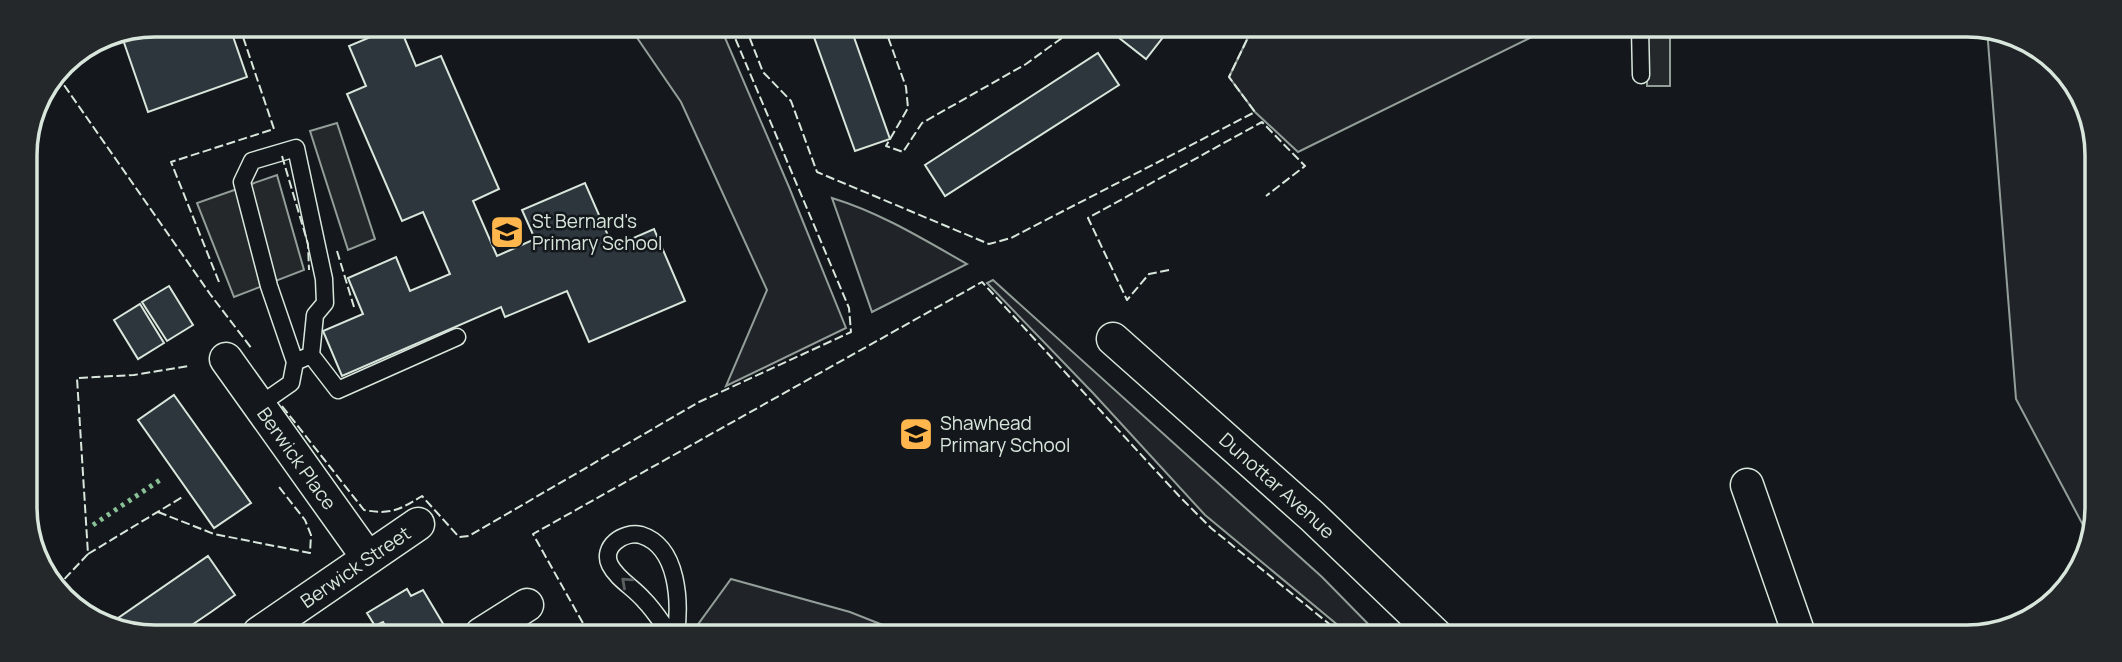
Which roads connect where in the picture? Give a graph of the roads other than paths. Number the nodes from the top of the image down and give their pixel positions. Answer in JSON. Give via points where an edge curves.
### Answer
{"nodes":[{"id":1,"x":1640,"y":37,"type":"edge"},
{"id":2,"x":1641,"y":75,"type":"dead end"},
{"id":3,"x":457,"y":337,"type":"dead end"},
{"id":4,"x":1113,"y":339,"type":"dead end"},
{"id":5,"x":311,"y":355,"type":"junction"},
{"id":6,"x":226,"y":359,"type":"dead end"},
{"id":7,"x":295,"y":362,"type":"junction"},
{"id":8,"x":258,"y":406,"type":"junction"},
{"id":9,"x":1747,"y":485,"type":"dead end"},
{"id":10,"x":418,"y":524,"type":"dead end"},
{"id":11,"x":368,"y":558,"type":"junction"},
{"id":12,"x":527,"y":605,"type":"dead end"},
{"id":13,"x":272,"y":625,"type":"edge"},
{"id":14,"x":495,"y":625,"type":"edge"},
{"id":15,"x":663,"y":625,"type":"edge"},
{"id":16,"x":677,"y":625,"type":"edge"},
{"id":17,"x":1426,"y":625,"type":"edge"},
{"id":18,"x":1796,"y":625,"type":"edge"}],
"edges":[{"from":1,"to":2,"type":"lane"},
{"from":3,"to":5,"type":"lane","via":[[338,390]]},
{"from":4,"to":17,"type":"street","name":"Dunottar Avenue","via":[[1312,516]]},
{"from":5,"to":7,"type":"lane"},
{"from":5,"to":7,"type":"lane","via":[[315,315],[325,303],[324,279],[296,148],[252,161],[242,182]]},
{"from":6,"to":8,"type":"street","name":"Berwick Place"},
{"from":7,"to":8,"type":"lane","via":[[291,383]]},
{"from":8,"to":11,"type":"street","name":"Berwick Place"},
{"from":9,"to":18,"type":"street"},
{"from":10,"to":11,"type":"street","name":"Berwick Street"},
{"from":11,"to":13,"type":"street","name":"Berwick Street"},
{"from":12,"to":14,"type":"street"},
{"from":15,"to":16,"type":"lane","one_way":true,"via":[[608,562],[611,545],[618,540],[637,534],[663,553],[674,577]]}]}
